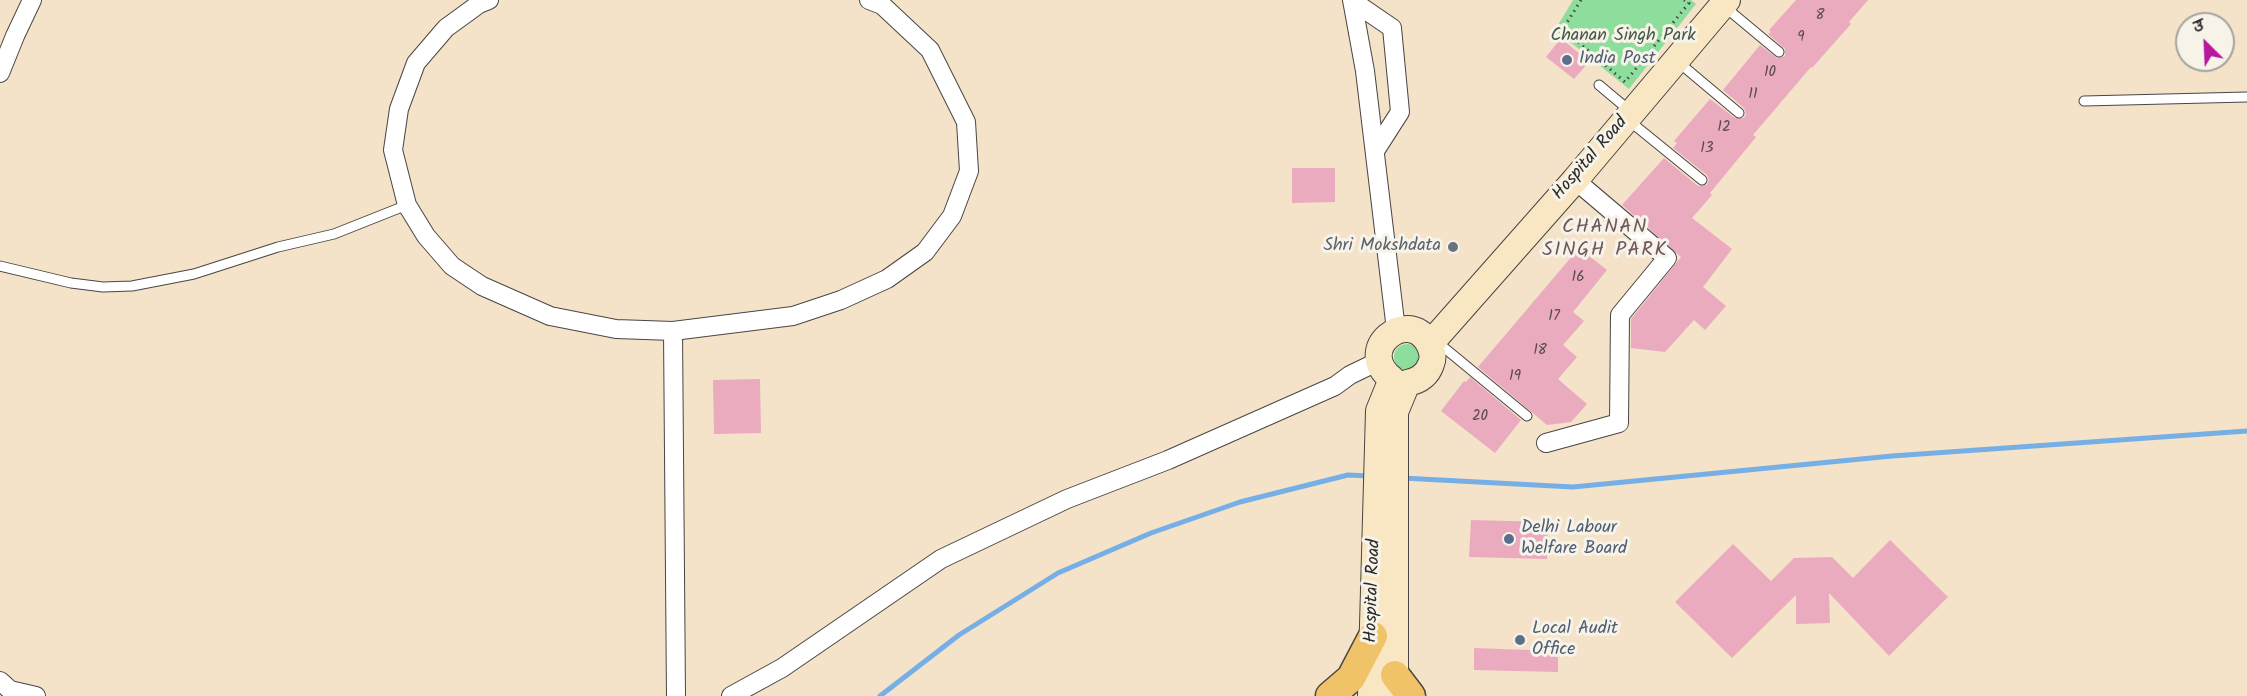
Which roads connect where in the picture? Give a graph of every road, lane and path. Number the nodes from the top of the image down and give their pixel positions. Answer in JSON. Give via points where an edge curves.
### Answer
{"nodes":[{"id":1,"x":32,"y":0,"type":"edge"},
{"id":2,"x":489,"y":0,"type":"edge"},
{"id":3,"x":869,"y":0,"type":"edge"},
{"id":4,"x":1581,"y":0,"type":"edge"},
{"id":5,"x":1684,"y":0,"type":"edge"},
{"id":6,"x":1353,"y":1,"type":"edge"},
{"id":7,"x":1725,"y":2,"type":"edge"},
{"id":8,"x":1779,"y":52,"type":"dead end"},
{"id":9,"x":1676,"y":60,"type":"junction"},
{"id":10,"x":0,"y":73,"type":"edge"},
{"id":11,"x":1599,"y":85,"type":"dead end"},
{"id":12,"x":2247,"y":97,"type":"edge"},
{"id":13,"x":2084,"y":101,"type":"dead end"},
{"id":14,"x":1739,"y":113,"type":"dead end"},
{"id":15,"x":1629,"y":115,"type":"junction"},
{"id":16,"x":1375,"y":151,"type":"junction"},
{"id":17,"x":1575,"y":180,"type":"junction"},
{"id":18,"x":1702,"y":180,"type":"dead end"},
{"id":19,"x":407,"y":205,"type":"junction"},
{"id":20,"x":0,"y":266,"type":"edge"},
{"id":21,"x":1396,"y":330,"type":"junction"},
{"id":22,"x":673,"y":331,"type":"junction"},
{"id":23,"x":1432,"y":342,"type":"junction"},
{"id":24,"x":1392,"y":375,"type":"junction"},
{"id":25,"x":1527,"y":416,"type":"dead end"},
{"id":26,"x":1546,"y":443,"type":"dead end"},
{"id":27,"x":1386,"y":509,"type":"junction"},
{"id":28,"x":1373,"y":636,"type":"junction"},
{"id":29,"x":0,"y":681,"type":"edge"},
{"id":30,"x":1400,"y":689,"type":"edge"},
{"id":31,"x":36,"y":696,"type":"edge"},
{"id":32,"x":676,"y":696,"type":"edge"},
{"id":33,"x":731,"y":696,"type":"edge"},
{"id":34,"x":1329,"y":696,"type":"edge"},
{"id":35,"x":1371,"y":696,"type":"edge"}],
"edges":[{"from":1,"to":10,"type":"street","via":[[9,41]]},
{"from":2,"to":19,"type":"street","via":[[446,28],[416,63],[399,109],[393,150]]},
{"from":3,"to":22,"type":"street","via":[[882,5],[930,50],[966,122],[969,171],[952,216],[926,252],[887,279],[841,300],[793,316]]},
{"from":4,"to":5,"type":"path","via":[[1563,29],[1625,82],[1689,3]]},
{"from":6,"to":16,"type":"street"},
{"from":6,"to":16,"type":"street","via":[[1392,28],[1400,112]]},
{"from":7,"to":8,"type":"lane"},
{"from":7,"to":9,"type":"street","name":"Hospital Road"},
{"from":9,"to":14,"type":"lane"},
{"from":9,"to":15,"type":"street","name":"Hospital Road"},
{"from":11,"to":15,"type":"lane"},
{"from":12,"to":13,"type":"lane"},
{"from":15,"to":17,"type":"street","name":"Hospital Road"},
{"from":15,"to":18,"type":"lane"},
{"from":16,"to":21,"type":"street"},
{"from":17,"to":23,"type":"street","name":"Hospital Road"},
{"from":17,"to":26,"type":"street","via":[[1667,258],[1620,315],[1618,423]]},
{"from":19,"to":20,"type":"lane","via":[[334,234],[194,274],[132,286],[71,283]]},
{"from":19,"to":22,"type":"street","via":[[426,236],[452,266],[482,286],[550,316],[616,329]]},
{"from":21,"to":23,"type":"street","via":[[1419,333]]},
{"from":21,"to":24,"type":"street","via":[[1380,346]]},
{"from":22,"to":32,"type":"street"},
{"from":23,"to":24,"type":"street","via":[[1432,359],[1421,378]]},
{"from":23,"to":25,"type":"lane"},
{"from":24,"to":27,"type":"street","name":"Hospital Road","via":[[1379,411],[1387,431]]},
{"from":24,"to":33,"type":"street","via":[[1350,375],[1335,386],[1168,460],[1067,499],[941,559],[782,668]]},
{"from":27,"to":28,"type":"street","name":"Hospital Road"},
{"from":27,"to":30,"type":"street","name":"Hospital Road"},
{"from":28,"to":34,"type":"main road","via":[[1351,678]]},
{"from":28,"to":35,"type":"street","name":"Hospital Road"},
{"from":29,"to":31,"type":"street","via":[[10,690]]}]}
